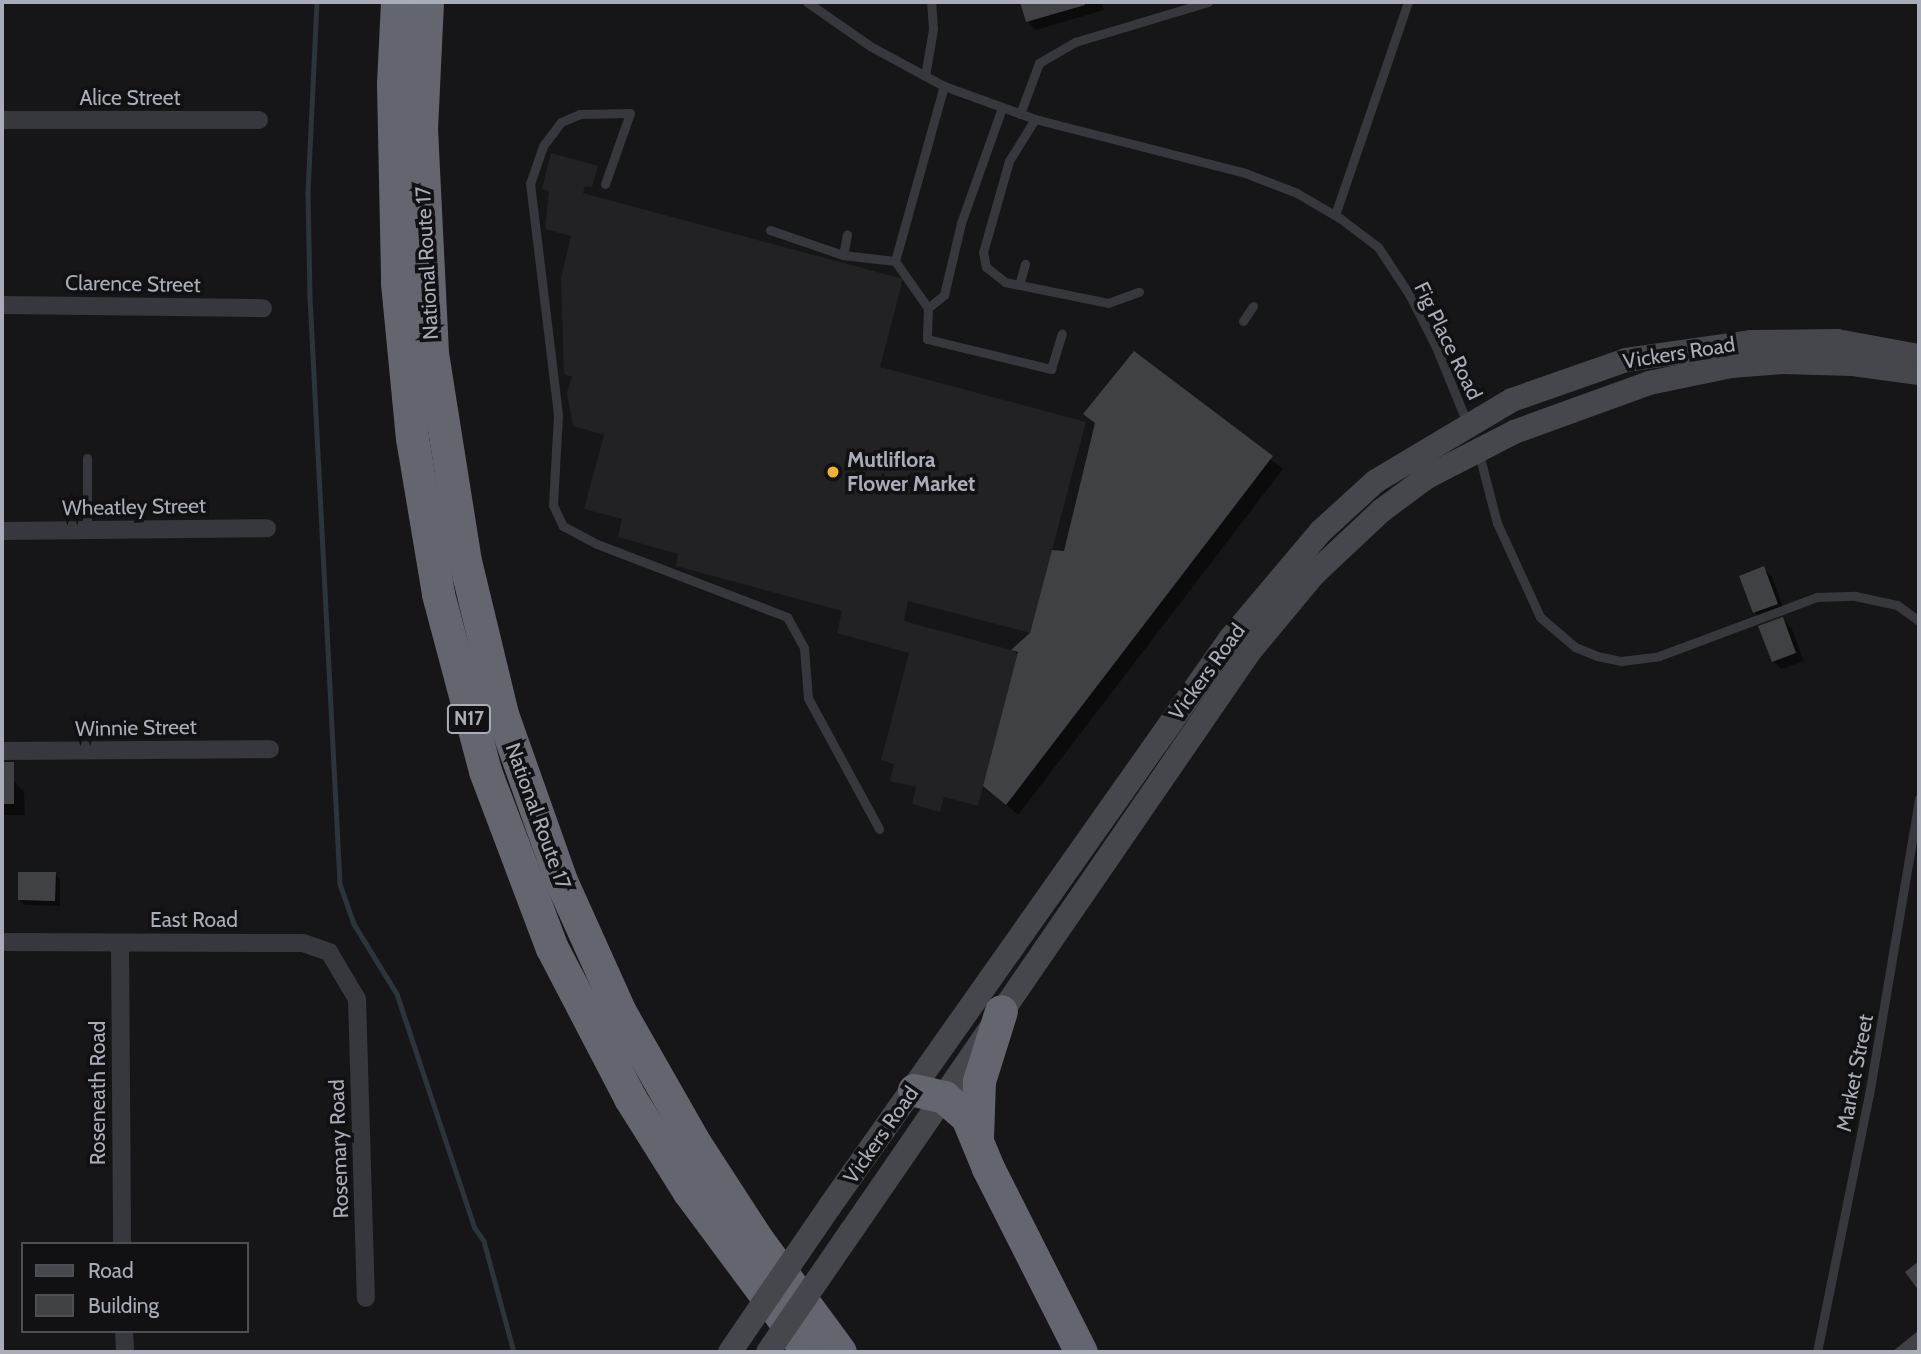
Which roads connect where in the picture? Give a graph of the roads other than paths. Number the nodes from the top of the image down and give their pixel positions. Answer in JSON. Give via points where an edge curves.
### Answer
{"nodes":[{"id":1,"x":397,"y":2,"type":"edge"},
{"id":2,"x":427,"y":2,"type":"edge"},
{"id":3,"x":807,"y":2,"type":"edge"},
{"id":4,"x":932,"y":2,"type":"edge"},
{"id":5,"x":1209,"y":2,"type":"edge"},
{"id":6,"x":1408,"y":2,"type":"edge"},
{"id":7,"x":925,"y":76,"type":"junction"},
{"id":8,"x":944,"y":86,"type":"junction"},
{"id":9,"x":1002,"y":108,"type":"junction"},
{"id":10,"x":1020,"y":114,"type":"junction"},
{"id":11,"x":1035,"y":119,"type":"junction"},
{"id":12,"x":2,"y":120,"type":"edge"},
{"id":13,"x":259,"y":120,"type":"dead end"},
{"id":14,"x":605,"y":184,"type":"dead end"},
{"id":15,"x":1335,"y":215,"type":"junction"},
{"id":16,"x":770,"y":230,"type":"dead end"},
{"id":17,"x":847,"y":234,"type":"dead end"},
{"id":18,"x":843,"y":255,"type":"junction"},
{"id":19,"x":895,"y":261,"type":"junction"},
{"id":20,"x":1025,"y":264,"type":"dead end"},
{"id":21,"x":1019,"y":285,"type":"junction"},
{"id":22,"x":1139,"y":292,"type":"dead end"},
{"id":23,"x":2,"y":305,"type":"edge"},
{"id":24,"x":1253,"y":306,"type":"dead end"},
{"id":25,"x":263,"y":308,"type":"dead end"},
{"id":26,"x":928,"y":308,"type":"junction"},
{"id":27,"x":1243,"y":321,"type":"dead end"},
{"id":28,"x":1062,"y":334,"type":"dead end"},
{"id":29,"x":1919,"y":356,"type":"edge"},
{"id":30,"x":1919,"y":373,"type":"edge"},
{"id":31,"x":1468,"y":424,"type":"junction"},
{"id":32,"x":1478,"y":451,"type":"junction"},
{"id":33,"x":87,"y":458,"type":"dead end"},
{"id":34,"x":267,"y":528,"type":"dead end"},
{"id":35,"x":87,"y":530,"type":"junction"},
{"id":36,"x":2,"y":531,"type":"edge"},
{"id":37,"x":1919,"y":621,"type":"edge"},
{"id":38,"x":270,"y":749,"type":"dead end"},
{"id":39,"x":2,"y":751,"type":"edge"},
{"id":40,"x":1919,"y":798,"type":"edge"},
{"id":41,"x":879,"y":829,"type":"dead end"},
{"id":42,"x":2,"y":942,"type":"edge"},
{"id":43,"x":120,"y":943,"type":"junction"},
{"id":44,"x":357,"y":999,"type":"joint"},
{"id":45,"x":1001,"y":1011,"type":"junction"},
{"id":46,"x":929,"y":1093,"type":"junction"},
{"id":47,"x":977,"y":1138,"type":"junction"},
{"id":48,"x":122,"y":1242,"type":"edge"},
{"id":49,"x":366,"y":1298,"type":"dead end"},
{"id":50,"x":124,"y":1333,"type":"edge"},
{"id":51,"x":125,"y":1352,"type":"edge"},
{"id":52,"x":730,"y":1352,"type":"edge"},
{"id":53,"x":768,"y":1352,"type":"edge"},
{"id":54,"x":808,"y":1352,"type":"edge"},
{"id":55,"x":840,"y":1352,"type":"edge"},
{"id":56,"x":1080,"y":1352,"type":"edge"},
{"id":57,"x":1817,"y":1352,"type":"edge"}],
"edges":[{"from":1,"to":54,"type":"highway","number":"N17","via":[[393,83],[396,247],[412,438],[438,594],[485,771],[552,948],[630,1098],[689,1192]]},
{"from":2,"to":55,"type":"highway","name":"National Route 17","number":"N17","via":[[422,141],[432,353],[464,561],[502,714],[562,883],[620,1012],[696,1145],[757,1239]]},
{"from":3,"to":7,"type":"lane","name":"Fig Place Road","via":[[870,46]]},
{"from":4,"to":7,"type":"lane","via":[[933,29]]},
{"from":5,"to":10,"type":"lane","via":[[1075,43],[1039,63]]},
{"from":6,"to":15,"type":"lane"},
{"from":7,"to":8,"type":"lane","name":"Fig Place Road"},
{"from":8,"to":9,"type":"lane","name":"Fig Place Road"},
{"from":8,"to":19,"type":"lane"},
{"from":9,"to":10,"type":"lane","name":"Fig Place Road"},
{"from":9,"to":26,"type":"lane","via":[[961,223],[944,295]]},
{"from":10,"to":11,"type":"lane","name":"Fig Place Road"},
{"from":11,"to":15,"type":"lane","name":"Fig Place Road","via":[[1245,173],[1297,193]]},
{"from":11,"to":21,"type":"lane","via":[[1009,161],[983,252],[986,267],[1005,282]]},
{"from":12,"to":13,"type":"street","name":"Alice Street"},
{"from":14,"to":41,"type":"lane","via":[[630,113],[580,114],[561,122],[544,146],[530,183],[558,415],[554,505],[563,526],[597,544],[788,617],[804,648],[808,698]]},
{"from":15,"to":31,"type":"lane","name":"Fig Place Road","via":[[1378,247],[1409,294]]},
{"from":16,"to":18,"type":"lane"},
{"from":17,"to":18,"type":"lane"},
{"from":18,"to":19,"type":"lane"},
{"from":19,"to":26,"type":"lane"},
{"from":20,"to":21,"type":"lane"},
{"from":21,"to":22,"type":"lane","via":[[1108,303]]},
{"from":23,"to":25,"type":"street","name":"Clarence Street"},
{"from":24,"to":27,"type":"lane"},
{"from":26,"to":28,"type":"lane","via":[[927,339],[1051,369]]},
{"from":29,"to":31,"type":"main road","name":"Vickers Road","via":[[1838,341],[1717,344],[1626,360],[1573,377]]},
{"from":30,"to":32,"type":"main road","name":"Vickers Road","via":[[1833,363],[1731,366],[1604,397]]},
{"from":31,"to":32,"type":"lane","name":"Fig Place Road"},
{"from":31,"to":46,"type":"main road","name":"Vickers Road","via":[[1358,496],[1276,580],[1019,933]]},
{"from":32,"to":37,"type":"lane","name":"Fig Place Road","via":[[1497,523],[1534,607],[1556,633],[1597,656],[1621,662],[1659,656],[1817,597],[1855,596],[1897,605]]},
{"from":32,"to":45,"type":"main road","name":"Vickers Road","via":[[1427,477],[1381,510],[1346,541],[1280,614]]},
{"from":33,"to":35,"type":"lane"},
{"from":34,"to":35,"type":"street","name":"Wheatley Street"},
{"from":35,"to":36,"type":"street","name":"Wheatley Street"},
{"from":38,"to":39,"type":"street","name":"Winnie Street"},
{"from":40,"to":57,"type":"lane","name":"Market Street","via":[[1874,1068]]},
{"from":42,"to":43,"type":"street","name":"East Road"},
{"from":43,"to":44,"type":"street","name":"East Road","via":[[313,944],[335,959]]},
{"from":43,"to":48,"type":"street","name":"Roseneath Road"},
{"from":44,"to":49,"type":"street","name":"Rosemary Road"},
{"from":45,"to":46,"type":"main road","name":"Vickers Road"},
{"from":45,"to":47,"type":"highway","via":[[979,1081]]},
{"from":46,"to":47,"type":"highway","via":[[959,1106]]},
{"from":46,"to":52,"type":"main road","name":"Vickers Road","bridge":true,"via":[[831,1206]]},
{"from":46,"to":53,"type":"main road","name":"Vickers Road","bridge":true,"via":[[852,1230]]},
{"from":47,"to":56,"type":"highway"},
{"from":50,"to":51,"type":"street"}]}
